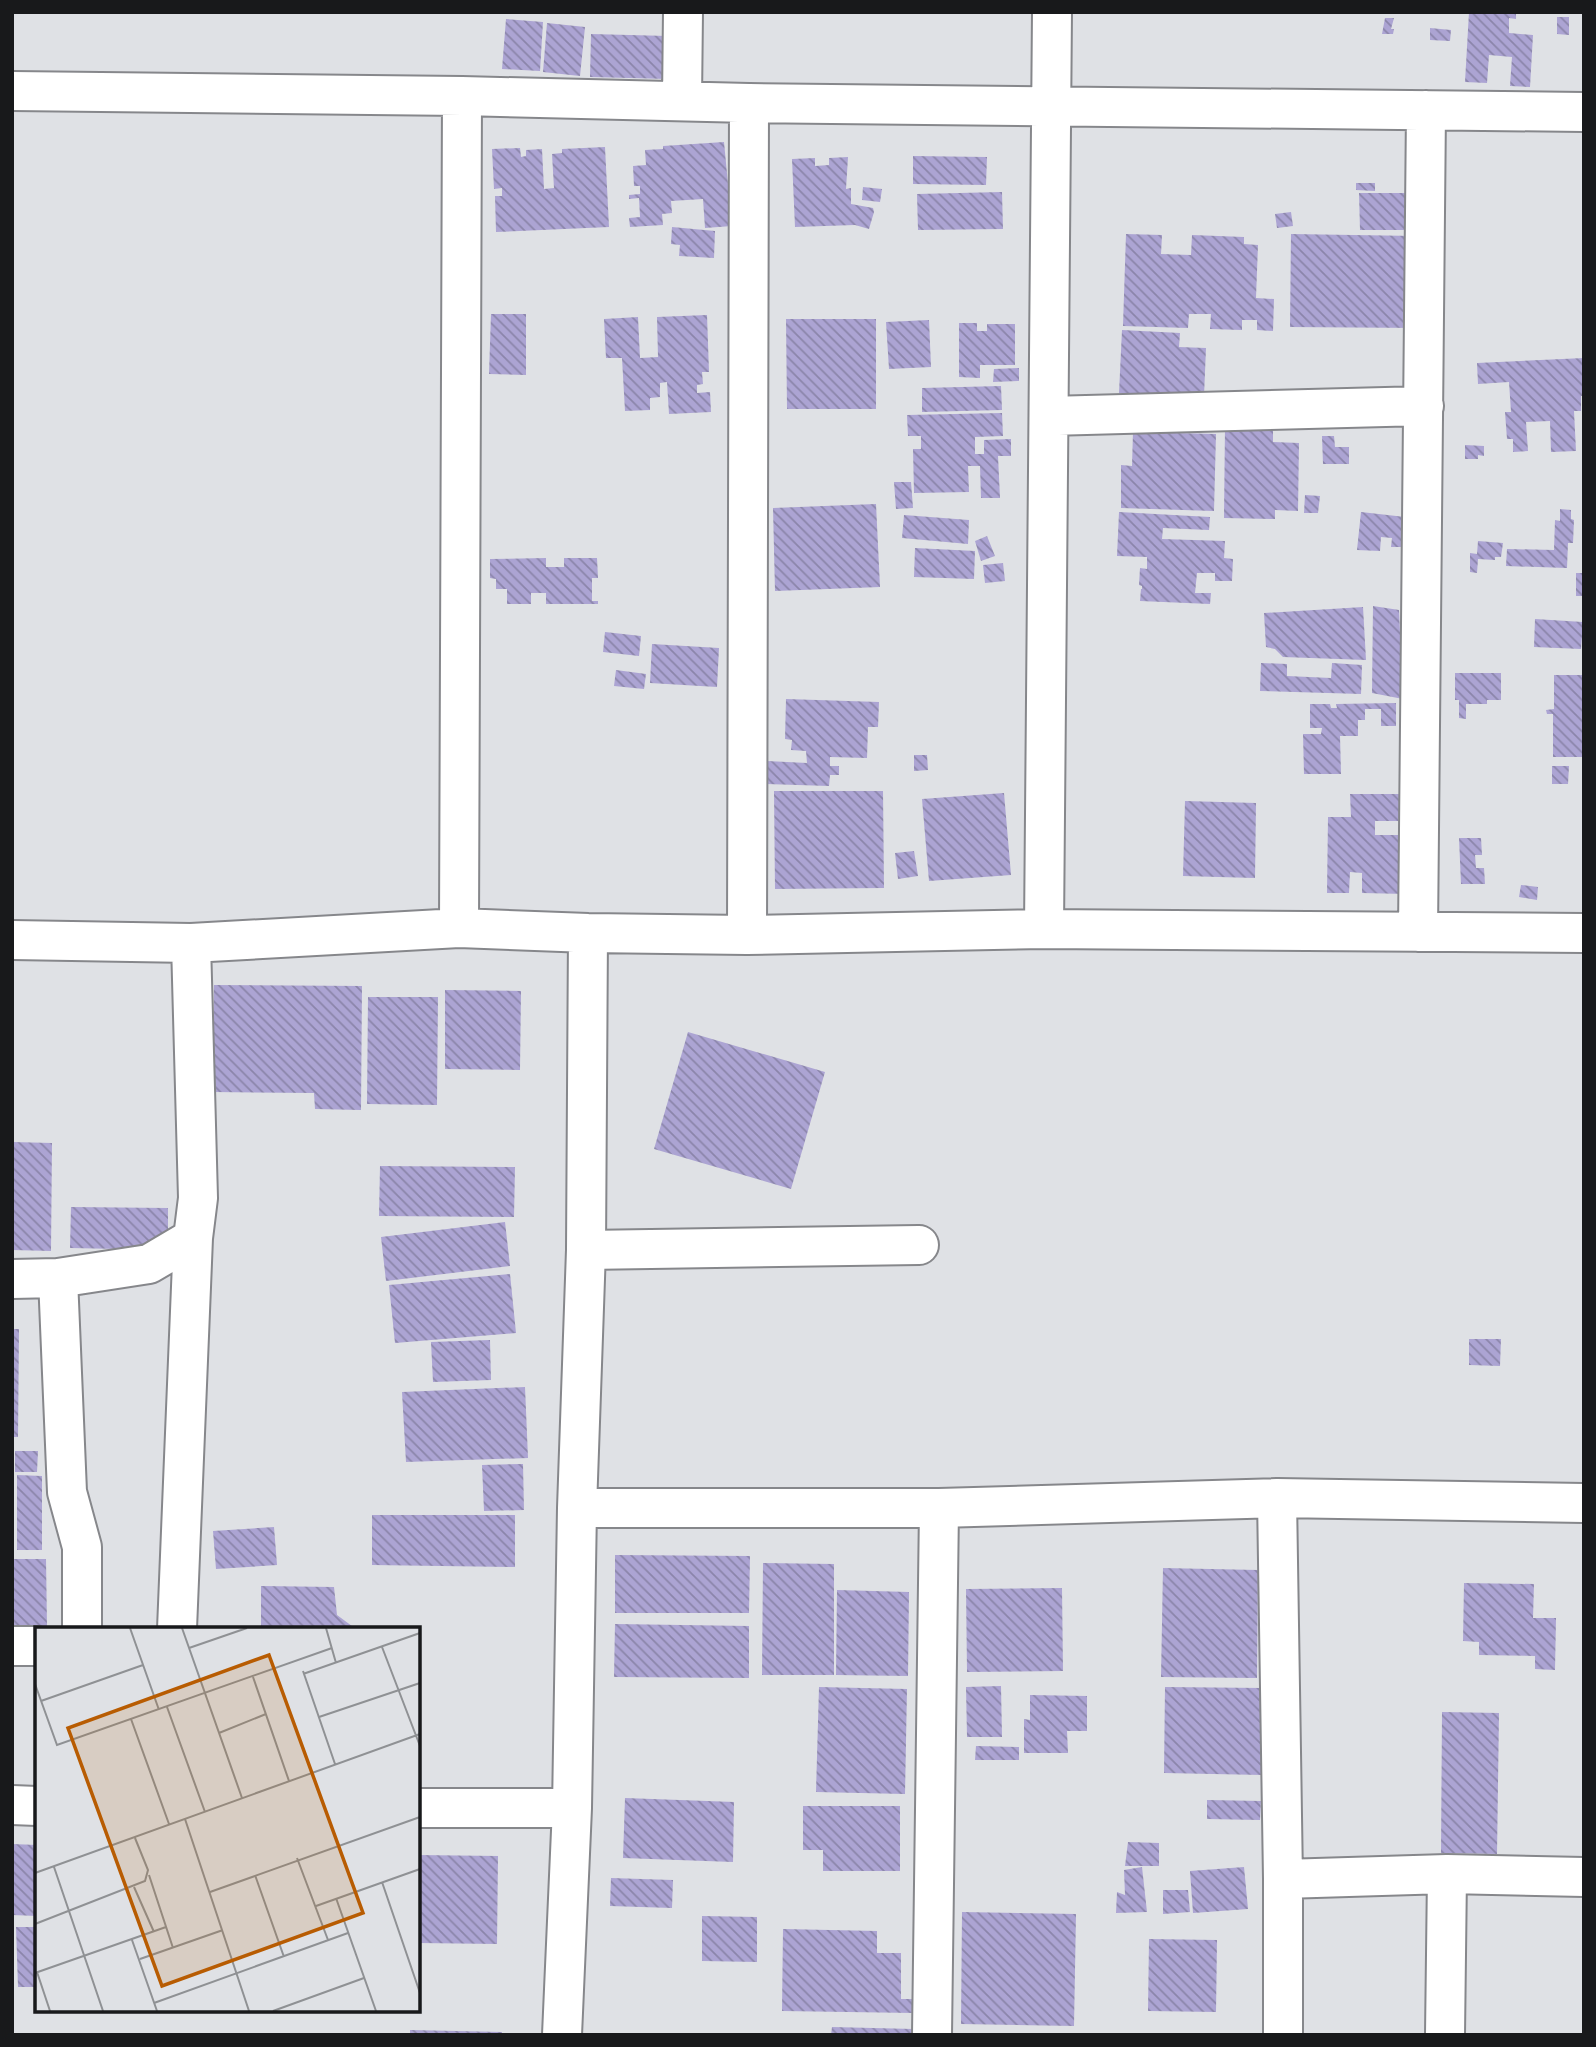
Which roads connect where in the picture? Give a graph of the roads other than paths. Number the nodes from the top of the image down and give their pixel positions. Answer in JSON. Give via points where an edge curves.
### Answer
{"nodes":[{"id":1,"x":683,"y":12,"type":"edge"},
{"id":2,"x":1052,"y":12,"type":"edge"},
{"id":3,"x":12,"y":91,"type":"edge"},
{"id":4,"x":462,"y":96,"type":"junction"},
{"id":5,"x":682,"y":100,"type":"junction"},
{"id":6,"x":749,"y":103,"type":"junction"},
{"id":7,"x":1052,"y":105,"type":"junction"},
{"id":8,"x":1426,"y":110,"type":"junction"},
{"id":9,"x":1584,"y":111,"type":"edge"},
{"id":10,"x":1424,"y":406,"type":"junction"},
{"id":11,"x":1049,"y":416,"type":"junction"},
{"id":12,"x":459,"y":928,"type":"junction"},
{"id":13,"x":1044,"y":929,"type":"junction"},
{"id":14,"x":1418,"y":932,"type":"junction"},
{"id":15,"x":588,"y":933,"type":"junction"},
{"id":16,"x":1584,"y":933,"type":"edge"},
{"id":17,"x":747,"y":935,"type":"junction"},
{"id":18,"x":12,"y":940,"type":"edge"},
{"id":19,"x":191,"y":943,"type":"junction"},
{"id":20,"x":192,"y":1238,"type":"junction"},
{"id":21,"x":919,"y":1245,"type":"dead end"},
{"id":22,"x":586,"y":1250,"type":"junction"},
{"id":23,"x":58,"y":1278,"type":"junction"},
{"id":24,"x":12,"y":1279,"type":"edge"},
{"id":25,"x":1277,"y":1498,"type":"junction"},
{"id":26,"x":1584,"y":1503,"type":"edge"},
{"id":27,"x":939,"y":1507,"type":"junction"},
{"id":28,"x":577,"y":1508,"type":"junction"},
{"id":29,"x":82,"y":1627,"type":"edge"},
{"id":30,"x":177,"y":1627,"type":"edge"},
{"id":31,"x":12,"y":1646,"type":"edge"},
{"id":32,"x":35,"y":1646,"type":"edge"},
{"id":33,"x":12,"y":1805,"type":"edge"},
{"id":34,"x":35,"y":1806,"type":"edge"},
{"id":35,"x":420,"y":1808,"type":"edge"},
{"id":36,"x":572,"y":1808,"type":"junction"},
{"id":37,"x":1447,"y":1874,"type":"junction"},
{"id":38,"x":1584,"y":1877,"type":"edge"},
{"id":39,"x":1283,"y":1879,"type":"junction"},
{"id":40,"x":562,"y":2035,"type":"edge"},
{"id":41,"x":932,"y":2035,"type":"edge"},
{"id":42,"x":1283,"y":2035,"type":"edge"},
{"id":43,"x":1444,"y":2035,"type":"edge"}],
"edges":[{"from":1,"to":5,"type":"street"},
{"from":2,"to":7,"type":"street"},
{"from":3,"to":4,"type":"street"},
{"from":4,"to":5,"type":"street"},
{"from":4,"to":12,"type":"street"},
{"from":5,"to":6,"type":"street"},
{"from":6,"to":7,"type":"street"},
{"from":6,"to":17,"type":"street"},
{"from":7,"to":8,"type":"street"},
{"from":7,"to":11,"type":"street"},
{"from":8,"to":9,"type":"street"},
{"from":8,"to":10,"type":"street"},
{"from":10,"to":11,"type":"street"},
{"from":10,"to":14,"type":"street"},
{"from":11,"to":13,"type":"street"},
{"from":12,"to":15,"type":"street"},
{"from":12,"to":19,"type":"street"},
{"from":13,"to":14,"type":"street"},
{"from":13,"to":17,"type":"street"},
{"from":14,"to":16,"type":"street"},
{"from":15,"to":17,"type":"street"},
{"from":15,"to":22,"type":"street"},
{"from":18,"to":19,"type":"street"},
{"from":19,"to":20,"type":"street","via":[[198,1198]]},
{"from":20,"to":23,"type":"street","via":[[149,1264]]},
{"from":20,"to":30,"type":"street"},
{"from":21,"to":22,"type":"street"},
{"from":22,"to":28,"type":"street"},
{"from":23,"to":24,"type":"street"},
{"from":23,"to":29,"type":"street","via":[[66,1492],[82,1547]]},
{"from":25,"to":26,"type":"street"},
{"from":25,"to":27,"type":"street"},
{"from":25,"to":39,"type":"street"},
{"from":27,"to":28,"type":"street"},
{"from":27,"to":41,"type":"street"},
{"from":28,"to":36,"type":"street"},
{"from":31,"to":32,"type":"street"},
{"from":33,"to":34,"type":"street"},
{"from":35,"to":36,"type":"street"},
{"from":36,"to":40,"type":"street"},
{"from":37,"to":38,"type":"street"},
{"from":37,"to":39,"type":"street"},
{"from":37,"to":43,"type":"street"},
{"from":39,"to":42,"type":"street"}]}
